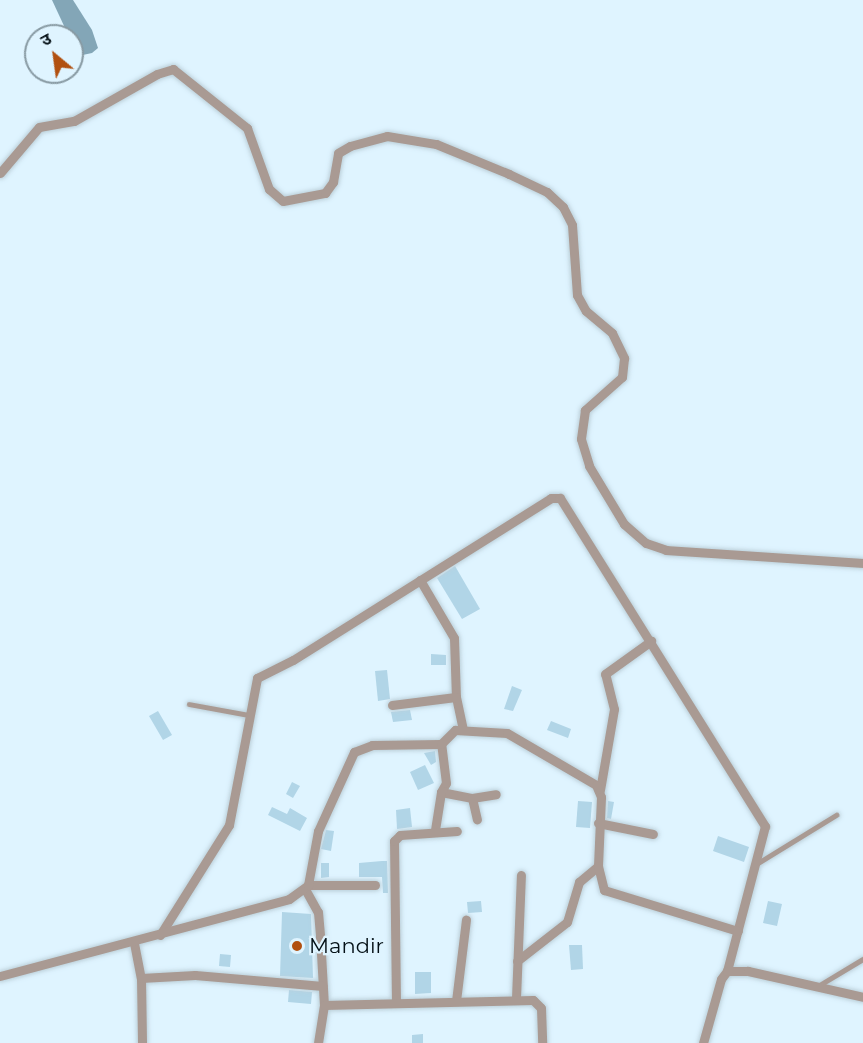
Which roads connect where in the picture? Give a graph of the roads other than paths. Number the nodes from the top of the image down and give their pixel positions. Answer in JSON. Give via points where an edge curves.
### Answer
{"nodes":[{"id":1,"x":0,"y":173,"type":"edge"},
{"id":2,"x":863,"y":563,"type":"edge"},
{"id":3,"x":420,"y":580,"type":"junction"},
{"id":4,"x":651,"y":641,"type":"junction"},
{"id":5,"x":456,"y":697,"type":"junction"},
{"id":6,"x":189,"y":704,"type":"dead end"},
{"id":7,"x":392,"y":705,"type":"dead end"},
{"id":8,"x":249,"y":715,"type":"junction"},
{"id":9,"x":463,"y":729,"type":"junction"},
{"id":10,"x":441,"y":744,"type":"junction"},
{"id":11,"x":600,"y":790,"type":"junction"},
{"id":12,"x":441,"y":792,"type":"junction"},
{"id":13,"x":496,"y":794,"type":"dead end"},
{"id":14,"x":472,"y":798,"type":"junction"},
{"id":15,"x":836,"y":815,"type":"dead end"},
{"id":16,"x":477,"y":819,"type":"dead end"},
{"id":17,"x":598,"y":823,"type":"junction"},
{"id":18,"x":435,"y":830,"type":"junction"},
{"id":19,"x":457,"y":831,"type":"dead end"},
{"id":20,"x":653,"y":834,"type":"dead end"},
{"id":21,"x":758,"y":862,"type":"junction"},
{"id":22,"x":598,"y":866,"type":"junction"},
{"id":23,"x":521,"y":875,"type":"dead end"},
{"id":24,"x":375,"y":885,"type":"dead end"},
{"id":25,"x":306,"y":887,"type":"junction"},
{"id":26,"x":466,"y":920,"type":"dead end"},
{"id":27,"x":738,"y":931,"type":"junction"},
{"id":28,"x":160,"y":935,"type":"junction"},
{"id":29,"x":134,"y":944,"type":"junction"},
{"id":30,"x":863,"y":959,"type":"edge"},
{"id":31,"x":517,"y":961,"type":"junction"},
{"id":32,"x":727,"y":971,"type":"junction"},
{"id":33,"x":0,"y":976,"type":"edge"},
{"id":34,"x":141,"y":978,"type":"junction"},
{"id":35,"x":322,"y":986,"type":"junction"},
{"id":36,"x":816,"y":988,"type":"junction"},
{"id":37,"x":863,"y":997,"type":"edge"},
{"id":38,"x":516,"y":998,"type":"junction"},
{"id":39,"x":456,"y":1001,"type":"junction"},
{"id":40,"x":396,"y":1003,"type":"junction"},
{"id":41,"x":324,"y":1005,"type":"junction"},
{"id":42,"x":142,"y":1043,"type":"edge"},
{"id":43,"x":318,"y":1043,"type":"edge"},
{"id":44,"x":542,"y":1043,"type":"edge"},
{"id":45,"x":702,"y":1043,"type":"edge"}],
"edges":[{"from":1,"to":2,"type":"street","via":[[39,126],[74,121],[173,69],[247,129],[269,189],[283,201],[325,193],[333,182],[338,153],[387,136],[436,144],[509,174],[547,192],[563,207],[572,225],[577,295],[586,311],[612,333],[624,358],[622,377],[585,410],[581,439],[589,466],[631,531],[646,543],[666,550]]},
{"from":3,"to":4,"type":"street","via":[[551,498],[560,498]]},
{"from":3,"to":5,"type":"street","via":[[454,638]]},
{"from":3,"to":8,"type":"street","via":[[293,660],[257,678]]},
{"from":4,"to":11,"type":"street","via":[[605,674],[614,709]]},
{"from":4,"to":21,"type":"street","via":[[760,816],[765,834]]},
{"from":5,"to":7,"type":"street"},
{"from":5,"to":9,"type":"street"},
{"from":6,"to":8,"type":"lane"},
{"from":8,"to":28,"type":"street","via":[[230,825]]},
{"from":9,"to":10,"type":"street","via":[[451,731]]},
{"from":9,"to":11,"type":"street","via":[[493,730],[521,739]]},
{"from":10,"to":12,"type":"street","via":[[446,783]]},
{"from":10,"to":25,"type":"street","via":[[372,745],[354,752],[318,831]]},
{"from":11,"to":17,"type":"street"},
{"from":12,"to":14,"type":"street"},
{"from":12,"to":18,"type":"street"},
{"from":13,"to":14,"type":"street"},
{"from":14,"to":16,"type":"street"},
{"from":15,"to":21,"type":"lane"},
{"from":17,"to":20,"type":"street"},
{"from":17,"to":22,"type":"street"},
{"from":18,"to":19,"type":"street"},
{"from":18,"to":40,"type":"street","via":[[400,835],[394,841]]},
{"from":21,"to":27,"type":"street"},
{"from":22,"to":27,"type":"street","via":[[604,890]]},
{"from":22,"to":31,"type":"street","via":[[579,882],[567,922]]},
{"from":23,"to":31,"type":"street"},
{"from":24,"to":25,"type":"street"},
{"from":25,"to":28,"type":"street","via":[[289,899]]},
{"from":25,"to":35,"type":"street","via":[[318,912]]},
{"from":26,"to":39,"type":"street"},
{"from":27,"to":32,"type":"street"},
{"from":28,"to":29,"type":"street"},
{"from":29,"to":33,"type":"street"},
{"from":29,"to":34,"type":"street"},
{"from":30,"to":36,"type":"lane"},
{"from":31,"to":38,"type":"street"},
{"from":32,"to":36,"type":"street","via":[[748,971]]},
{"from":32,"to":45,"type":"street","via":[[721,979]]},
{"from":34,"to":35,"type":"street","via":[[195,975]]},
{"from":34,"to":42,"type":"street"},
{"from":35,"to":41,"type":"street"},
{"from":36,"to":37,"type":"street"},
{"from":38,"to":39,"type":"street"},
{"from":38,"to":44,"type":"street","via":[[540,1004]]},
{"from":39,"to":40,"type":"street"},
{"from":40,"to":41,"type":"street"},
{"from":41,"to":43,"type":"street"}]}
